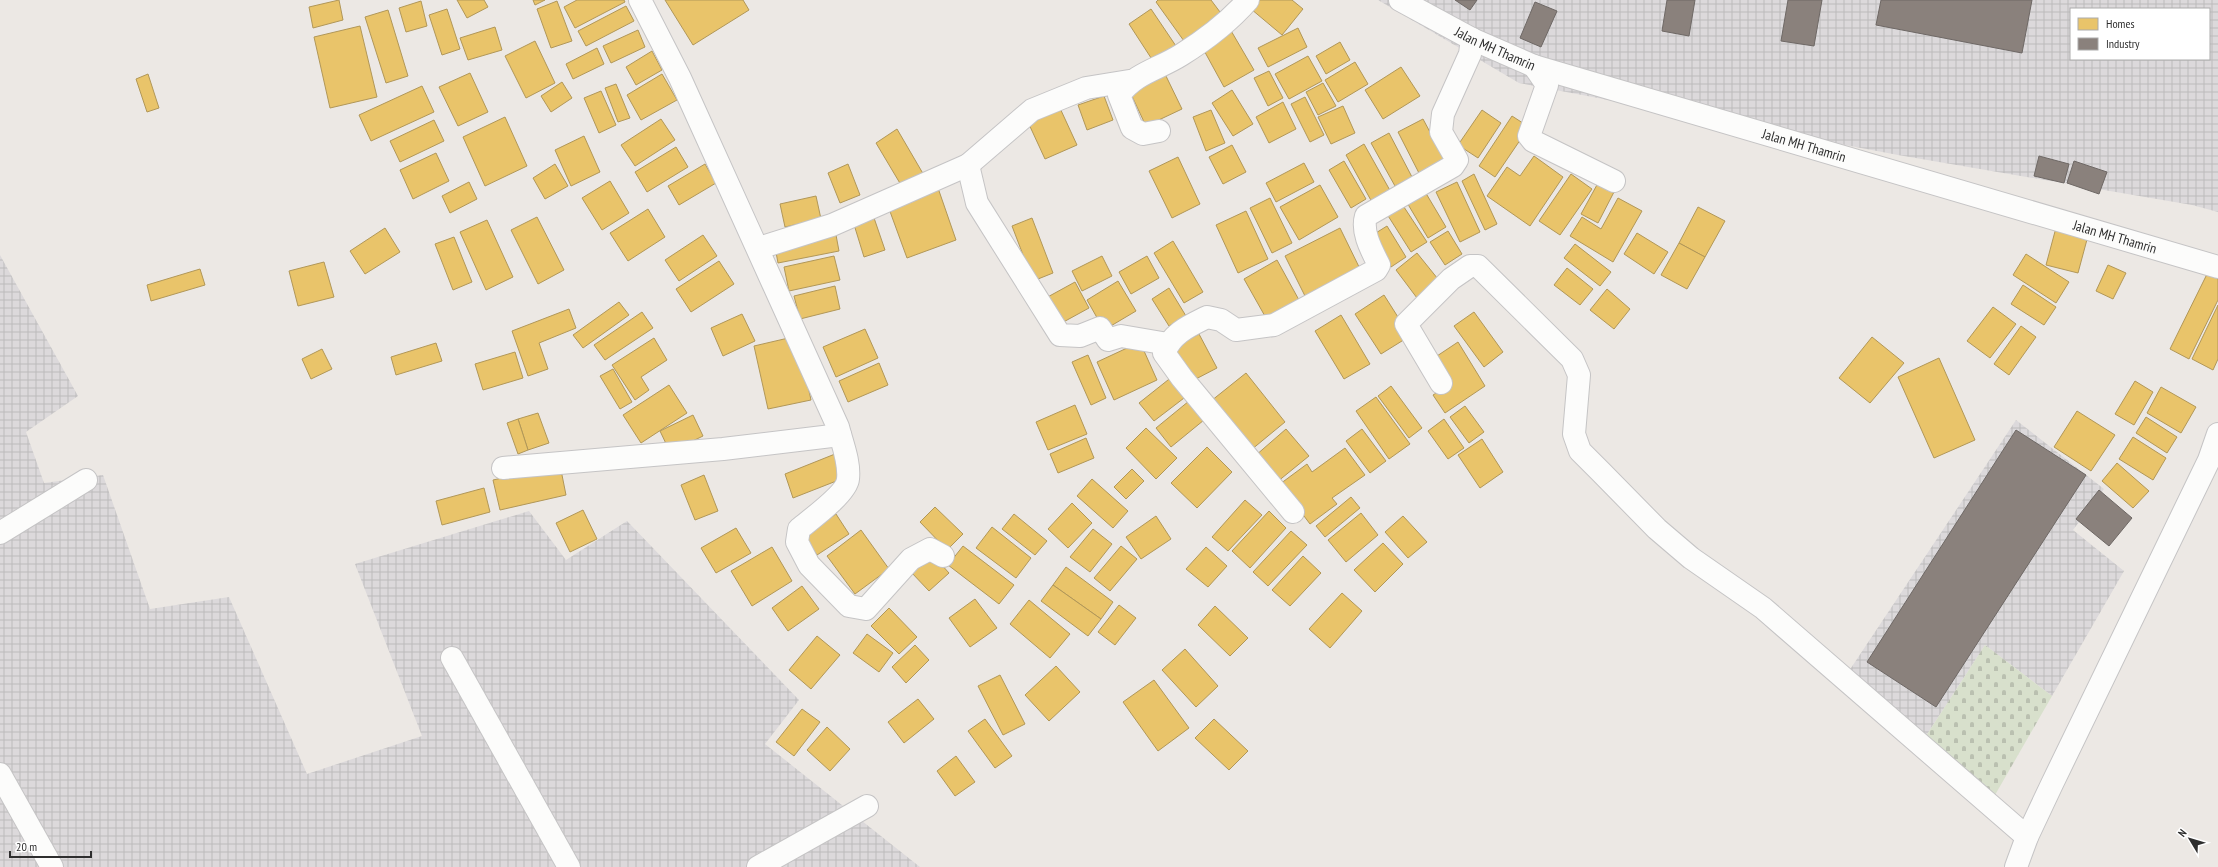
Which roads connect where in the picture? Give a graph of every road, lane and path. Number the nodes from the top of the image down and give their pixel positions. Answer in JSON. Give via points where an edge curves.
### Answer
{"nodes":[{"id":1,"x":640,"y":0,"type":"edge"},
{"id":2,"x":1248,"y":0,"type":"edge"},
{"id":3,"x":1400,"y":0,"type":"edge"},
{"id":4,"x":1471,"y":47,"type":"junction"},
{"id":5,"x":1534,"y":66,"type":"junction"},
{"id":6,"x":1130,"y":81,"type":"junction"},
{"id":7,"x":1159,"y":131,"type":"dead end"},
{"id":8,"x":968,"y":165,"type":"junction"},
{"id":9,"x":1614,"y":181,"type":"dead end"},
{"id":10,"x":758,"y":248,"type":"junction"},
{"id":11,"x":2218,"y":267,"type":"edge"},
{"id":12,"x":1168,"y":344,"type":"junction"},
{"id":13,"x":1441,"y":383,"type":"dead end"},
{"id":14,"x":2218,"y":434,"type":"edge"},
{"id":15,"x":840,"y":435,"type":"junction"},
{"id":16,"x":502,"y":468,"type":"dead end"},
{"id":17,"x":86,"y":480,"type":"dead end"},
{"id":18,"x":1293,"y":512,"type":"dead end"},
{"id":19,"x":0,"y":533,"type":"edge"},
{"id":20,"x":943,"y":556,"type":"dead end"},
{"id":21,"x":452,"y":658,"type":"dead end"},
{"id":22,"x":0,"y":774,"type":"edge"},
{"id":23,"x":867,"y":806,"type":"dead end"},
{"id":24,"x":2027,"y":837,"type":"junction"},
{"id":25,"x":52,"y":867,"type":"edge"},
{"id":26,"x":569,"y":867,"type":"edge"},
{"id":27,"x":758,"y":867,"type":"edge"},
{"id":28,"x":2016,"y":867,"type":"edge"}],
"edges":[{"from":1,"to":10,"type":"street","via":[[680,78]]},
{"from":2,"to":6,"type":"street","via":[[1232,18],[1181,55]]},
{"from":3,"to":4,"type":"street","name":"Jalan MH Thamrin"},
{"from":4,"to":5,"type":"street","name":"Jalan MH Thamrin"},
{"from":4,"to":12,"type":"street","via":[[1444,114],[1441,132],[1457,160],[1453,166],[1366,216],[1364,222],[1369,243],[1379,265],[1376,270],[1274,325],[1236,330],[1221,320],[1207,317],[1176,334]]},
{"from":5,"to":9,"type":"street","via":[[1547,85],[1530,136],[1533,141]]},
{"from":5,"to":11,"type":"street","name":"Jalan MH Thamrin"},
{"from":6,"to":7,"type":"street","via":[[1119,95],[1132,128],[1143,134]]},
{"from":6,"to":8,"type":"street","via":[[1086,88],[1032,110]]},
{"from":8,"to":10,"type":"street","via":[[832,225]]},
{"from":8,"to":12,"type":"street","via":[[977,203],[1060,335],[1080,336],[1100,328],[1108,340],[1121,336]]},
{"from":10,"to":15,"type":"street"},
{"from":12,"to":18,"type":"street","via":[[1164,353],[1182,378]]},
{"from":13,"to":24,"type":"street","via":[[1406,324],[1451,279],[1470,266],[1478,266],[1572,358],[1579,375],[1574,434],[1580,451],[1600,472],[1657,529],[1691,558],[1763,608]]},
{"from":14,"to":24,"type":"street","via":[[2209,460]]},
{"from":15,"to":16,"type":"street","via":[[723,449]]},
{"from":15,"to":20,"type":"street","via":[[848,464],[848,481],[828,506],[799,530],[797,542],[809,565],[850,606],[866,609],[910,559],[930,549]]},
{"from":17,"to":19,"type":"street"},
{"from":21,"to":26,"type":"street"},
{"from":22,"to":25,"type":"street"},
{"from":23,"to":27,"type":"street"},
{"from":24,"to":28,"type":"street"}]}
